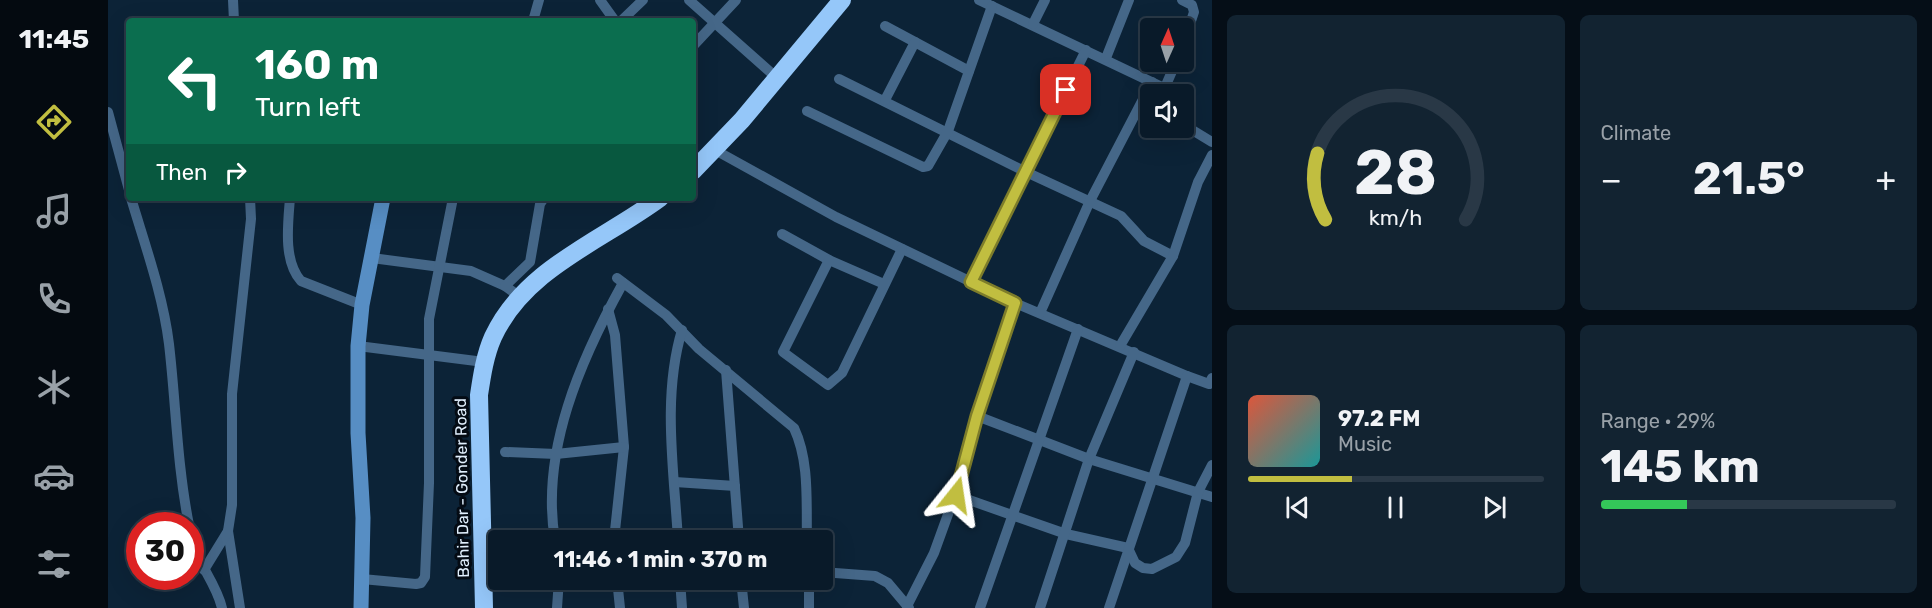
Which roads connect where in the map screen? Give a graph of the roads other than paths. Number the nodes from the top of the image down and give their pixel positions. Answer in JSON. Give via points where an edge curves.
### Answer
{"nodes":[{"id":1,"x":233,"y":0,"type":"edge"},
{"id":2,"x":539,"y":0,"type":"edge"},
{"id":3,"x":600,"y":0,"type":"edge"},
{"id":4,"x":643,"y":0,"type":"edge"},
{"id":5,"x":689,"y":0,"type":"edge"},
{"id":6,"x":736,"y":0,"type":"edge"},
{"id":7,"x":842,"y":0,"type":"edge"},
{"id":8,"x":1045,"y":0,"type":"edge"},
{"id":9,"x":1129,"y":0,"type":"edge"},
{"id":10,"x":1182,"y":0,"type":"edge"},
{"id":11,"x":986,"y":2,"type":"edge"},
{"id":12,"x":234,"y":18,"type":"edge"},
{"id":13,"x":534,"y":18,"type":"edge"},
{"id":14,"x":613,"y":18,"type":"edge"},
{"id":15,"x":624,"y":18,"type":"edge"},
{"id":16,"x":1192,"y":18,"type":"edge"},
{"id":17,"x":1033,"y":24,"type":"junction"},
{"id":18,"x":714,"y":25,"type":"junction"},
{"id":19,"x":885,"y":26,"type":"dead end"},
{"id":20,"x":915,"y":42,"type":"junction"},
{"id":21,"x":696,"y":43,"type":"edge"},
{"id":22,"x":1086,"y":50,"type":"junction"},
{"id":23,"x":1106,"y":58,"type":"junction"},
{"id":24,"x":969,"y":71,"type":"junction"},
{"id":25,"x":1172,"y":72,"type":"edge"},
{"id":26,"x":777,"y":78,"type":"junction"},
{"id":27,"x":839,"y":79,"type":"dead end"},
{"id":28,"x":1152,"y":82,"type":"joint"},
{"id":29,"x":885,"y":100,"type":"junction"},
{"id":30,"x":807,"y":111,"type":"dead end"},
{"id":31,"x":108,"y":112,"type":"edge"},
{"id":32,"x":1140,"y":116,"type":"edge"},
{"id":33,"x":948,"y":131,"type":"junction"},
{"id":34,"x":1194,"y":131,"type":"edge"},
{"id":35,"x":1212,"y":142,"type":"edge"},
{"id":36,"x":715,"y":150,"type":"junction"},
{"id":37,"x":1212,"y":155,"type":"edge"},
{"id":38,"x":696,"y":168,"type":"edge"},
{"id":39,"x":1026,"y":172,"type":"junction"},
{"id":40,"x":126,"y":179,"type":"edge"},
{"id":41,"x":132,"y":201,"type":"edge"},
{"id":42,"x":250,"y":201,"type":"edge"},
{"id":43,"x":290,"y":201,"type":"edge"},
{"id":44,"x":382,"y":201,"type":"edge"},
{"id":45,"x":452,"y":201,"type":"edge"},
{"id":46,"x":542,"y":201,"type":"edge"},
{"id":47,"x":655,"y":201,"type":"edge"},
{"id":48,"x":1090,"y":201,"type":"junction"},
{"id":49,"x":782,"y":234,"type":"dead end"},
{"id":50,"x":902,"y":249,"type":"junction"},
{"id":51,"x":1173,"y":256,"type":"junction"},
{"id":52,"x":372,"y":258,"type":"junction"},
{"id":53,"x":829,"y":260,"type":"junction"},
{"id":54,"x":439,"y":266,"type":"junction"},
{"id":55,"x":971,"y":282,"type":"junction"},
{"id":56,"x":884,"y":284,"type":"junction"},
{"id":57,"x":512,"y":291,"type":"junction"},
{"id":58,"x":1015,"y":303,"type":"junction"},
{"id":59,"x":362,"y":305,"type":"junction"},
{"id":60,"x":609,"y":309,"type":"junction"},
{"id":61,"x":1040,"y":313,"type":"junction"},
{"id":62,"x":1078,"y":329,"type":"junction"},
{"id":63,"x":682,"y":330,"type":"junction"},
{"id":64,"x":358,"y":346,"type":"junction"},
{"id":65,"x":1120,"y":346,"type":"junction"},
{"id":66,"x":1134,"y":352,"type":"junction"},
{"id":67,"x":427,"y":357,"type":"junction"},
{"id":68,"x":484,"y":362,"type":"junction"},
{"id":69,"x":726,"y":370,"type":"junction"},
{"id":70,"x":1187,"y":375,"type":"junction"},
{"id":71,"x":1211,"y":383,"type":"edge"},
{"id":72,"x":977,"y":416,"type":"junction"},
{"id":73,"x":1039,"y":439,"type":"junction"},
{"id":74,"x":624,"y":447,"type":"junction"},
{"id":75,"x":505,"y":452,"type":"dead end"},
{"id":76,"x":556,"y":454,"type":"junction"},
{"id":77,"x":1089,"y":459,"type":"junction"},
{"id":78,"x":1212,"y":465,"type":"edge"},
{"id":79,"x":1152,"y":477,"type":"junction"},
{"id":80,"x":675,"y":482,"type":"junction"},
{"id":81,"x":735,"y":486,"type":"junction"},
{"id":82,"x":1198,"y":492,"type":"junction"},
{"id":83,"x":956,"y":495,"type":"junction"},
{"id":84,"x":1212,"y":497,"type":"edge"},
{"id":85,"x":187,"y":512,"type":"edge"},
{"id":86,"x":1014,"y":514,"type":"junction"},
{"id":87,"x":554,"y":530,"type":"edge"},
{"id":88,"x":615,"y":530,"type":"edge"},
{"id":89,"x":677,"y":530,"type":"edge"},
{"id":90,"x":738,"y":530,"type":"edge"},
{"id":91,"x":807,"y":530,"type":"edge"},
{"id":92,"x":228,"y":531,"type":"junction"},
{"id":93,"x":1066,"y":534,"type":"junction"},
{"id":94,"x":1128,"y":548,"type":"junction"},
{"id":95,"x":204,"y":570,"type":"joint"},
{"id":96,"x":833,"y":573,"type":"edge"},
{"id":97,"x":362,"y":579,"type":"junction"},
{"id":98,"x":558,"y":590,"type":"edge"},
{"id":99,"x":618,"y":590,"type":"edge"},
{"id":100,"x":681,"y":590,"type":"edge"},
{"id":101,"x":742,"y":590,"type":"edge"},
{"id":102,"x":809,"y":590,"type":"edge"},
{"id":103,"x":908,"y":607,"type":"edge"},
{"id":104,"x":222,"y":608,"type":"edge"},
{"id":105,"x":240,"y":608,"type":"edge"},
{"id":106,"x":361,"y":608,"type":"edge"},
{"id":107,"x":484,"y":608,"type":"edge"},
{"id":108,"x":556,"y":608,"type":"edge"},
{"id":109,"x":620,"y":608,"type":"edge"},
{"id":110,"x":682,"y":608,"type":"edge"},
{"id":111,"x":744,"y":608,"type":"edge"},
{"id":112,"x":809,"y":608,"type":"edge"},
{"id":113,"x":980,"y":608,"type":"edge"},
{"id":114,"x":1040,"y":608,"type":"edge"},
{"id":115,"x":1109,"y":608,"type":"edge"}],
"edges":[{"from":1,"to":12,"type":"street"},
{"from":2,"to":13,"type":"street"},
{"from":3,"to":14,"type":"street"},
{"from":4,"to":15,"type":"street"},
{"from":5,"to":18,"type":"street"},
{"from":6,"to":18,"type":"street"},
{"from":7,"to":26,"type":"highway"},
{"from":8,"to":17,"type":"street"},
{"from":9,"to":23,"type":"street"},
{"from":10,"to":16,"type":"street","via":[[1192,5]]},
{"from":11,"to":17,"type":"street"},
{"from":11,"to":24,"type":"street"},
{"from":17,"to":22,"type":"street"},
{"from":18,"to":21,"type":"street"},
{"from":18,"to":26,"type":"street"},
{"from":19,"to":20,"type":"street"},
{"from":20,"to":24,"type":"street"},
{"from":20,"to":29,"type":"street"},
{"from":22,"to":23,"type":"street"},
{"from":22,"to":39,"type":"street"},
{"from":23,"to":28,"type":"street"},
{"from":24,"to":33,"type":"street"},
{"from":25,"to":28,"type":"street","via":[[1166,86]]},
{"from":26,"to":36,"type":"highway"},
{"from":27,"to":29,"type":"street"},
{"from":29,"to":33,"type":"street"},
{"from":30,"to":33,"type":"street","via":[[923,167],[932,163]]},
{"from":31,"to":40,"type":"street"},
{"from":32,"to":48,"type":"street"},
{"from":33,"to":39,"type":"street"},
{"from":34,"to":35,"type":"street"},
{"from":36,"to":38,"type":"highway"},
{"from":36,"to":50,"type":"street"},
{"from":37,"to":51,"type":"street","via":[[1198,182]]},
{"from":39,"to":48,"type":"street"},
{"from":39,"to":55,"type":"street"},
{"from":41,"to":85,"type":"street","via":[[169,343]]},
{"from":42,"to":92,"type":"street","via":[[232,394],[233,488]]},
{"from":43,"to":59,"type":"street","via":[[289,239],[294,274],[301,281]]},
{"from":44,"to":52,"type":"street"},
{"from":45,"to":54,"type":"street"},
{"from":46,"to":57,"type":"street","via":[[530,262]]},
{"from":47,"to":57,"type":"highway","name":"Bahir Dar - Gonder Road"},
{"from":48,"to":51,"type":"street","via":[[1121,216],[1144,241]]},
{"from":48,"to":61,"type":"street"},
{"from":49,"to":53,"type":"street"},
{"from":50,"to":55,"type":"street"},
{"from":50,"to":56,"type":"street"},
{"from":51,"to":65,"type":"street"},
{"from":52,"to":54,"type":"street"},
{"from":52,"to":59,"type":"street"},
{"from":53,"to":56,"type":"street"},
{"from":53,"to":56,"type":"street","via":[[783,352],[824,384],[842,373]]},
{"from":54,"to":57,"type":"street","via":[[471,271]]},
{"from":54,"to":67,"type":"street"},
{"from":55,"to":58,"type":"street"},
{"from":57,"to":68,"type":"highway","name":"Bahir Dar - Gonder Road"},
{"from":58,"to":61,"type":"street"},
{"from":58,"to":72,"type":"street"},
{"from":59,"to":64,"type":"street"},
{"from":60,"to":63,"type":"street","via":[[620,280]]},
{"from":60,"to":74,"type":"street","via":[[615,335]]},
{"from":60,"to":76,"type":"street","via":[[576,383]]},
{"from":61,"to":62,"type":"street"},
{"from":62,"to":65,"type":"street"},
{"from":62,"to":73,"type":"street"},
{"from":63,"to":69,"type":"street"},
{"from":63,"to":80,"type":"street","via":[[674,356],[670,423]]},
{"from":64,"to":67,"type":"street"},
{"from":64,"to":97,"type":"street"},
{"from":65,"to":66,"type":"street"},
{"from":66,"to":70,"type":"street"},
{"from":66,"to":77,"type":"street"},
{"from":67,"to":68,"type":"street"},
{"from":67,"to":97,"type":"street","via":[[429,483],[425,577],[416,584]]},
{"from":68,"to":107,"type":"highway","name":"Bahir Dar - Gonder Road","via":[[479,425]]},
{"from":69,"to":81,"type":"street"},
{"from":69,"to":91,"type":"street","via":[[794,428],[803,454]]},
{"from":70,"to":71,"type":"street"},
{"from":70,"to":79,"type":"street"},
{"from":72,"to":73,"type":"street"},
{"from":72,"to":83,"type":"street"},
{"from":73,"to":77,"type":"street"},
{"from":73,"to":86,"type":"street"},
{"from":74,"to":76,"type":"street"},
{"from":74,"to":88,"type":"street"},
{"from":75,"to":76,"type":"street"},
{"from":76,"to":87,"type":"street","via":[[550,506]]},
{"from":77,"to":79,"type":"street"},
{"from":77,"to":93,"type":"street"},
{"from":78,"to":82,"type":"street"},
{"from":79,"to":82,"type":"street"},
{"from":79,"to":94,"type":"street"},
{"from":80,"to":81,"type":"street"},
{"from":80,"to":89,"type":"street"},
{"from":81,"to":90,"type":"street"},
{"from":82,"to":84,"type":"street"},
{"from":82,"to":94,"type":"street","via":[[1185,543],[1176,557],[1143,568],[1135,563]]},
{"from":83,"to":86,"type":"street"},
{"from":83,"to":103,"type":"street"},
{"from":86,"to":93,"type":"street"},
{"from":86,"to":113,"type":"street"},
{"from":92,"to":95,"type":"street"},
{"from":92,"to":105,"type":"street"},
{"from":93,"to":94,"type":"street"},
{"from":93,"to":114,"type":"street"},
{"from":94,"to":115,"type":"street"},
{"from":95,"to":104,"type":"street"},
{"from":96,"to":103,"type":"street","via":[[875,576],[888,583]]},
{"from":97,"to":106,"type":"street"},
{"from":98,"to":108,"type":"street"},
{"from":99,"to":109,"type":"street"},
{"from":100,"to":110,"type":"street"},
{"from":101,"to":111,"type":"street"},
{"from":102,"to":112,"type":"street"}]}
